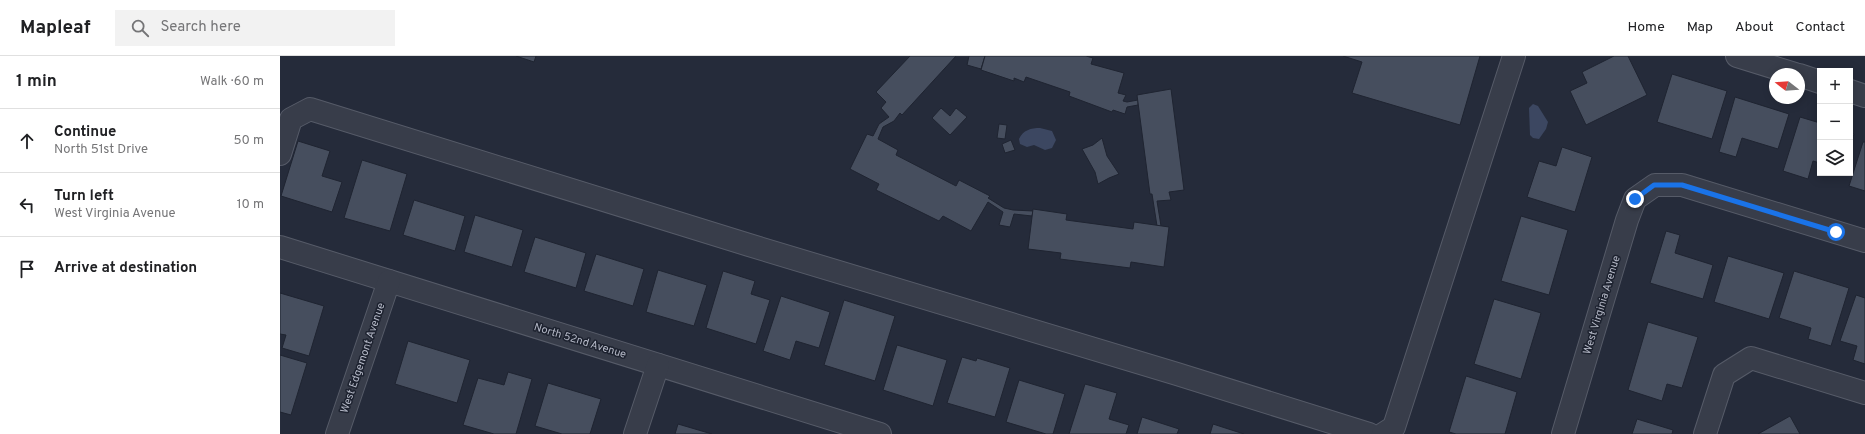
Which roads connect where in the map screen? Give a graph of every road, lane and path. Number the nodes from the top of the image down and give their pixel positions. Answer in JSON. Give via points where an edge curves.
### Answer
{"nodes":[{"id":1,"x":1514,"y":56,"type":"edge"},
{"id":2,"x":1737,"y":56,"type":"edge"},
{"id":3,"x":1776,"y":68,"type":"edge"},
{"id":4,"x":1805,"y":77,"type":"edge"},
{"id":5,"x":1817,"y":81,"type":"edge"},
{"id":6,"x":1853,"y":92,"type":"edge"},
{"id":7,"x":1865,"y":96,"type":"edge"},
{"id":8,"x":280,"y":154,"type":"edge"},
{"id":9,"x":1865,"y":241,"type":"edge"},
{"id":10,"x":280,"y":247,"type":"edge"},
{"id":11,"x":389,"y":281,"type":"junction"},
{"id":12,"x":658,"y":365,"type":"junction"},
{"id":13,"x":1865,"y":393,"type":"edge"},
{"id":14,"x":337,"y":434,"type":"edge"},
{"id":15,"x":635,"y":434,"type":"edge"},
{"id":16,"x":880,"y":434,"type":"edge"},
{"id":17,"x":1369,"y":434,"type":"edge"},
{"id":18,"x":1383,"y":434,"type":"edge"},
{"id":19,"x":1563,"y":434,"type":"edge"},
{"id":20,"x":1705,"y":434,"type":"edge"}],
"edges":[{"from":1,"to":18,"type":"street","via":[[1394,427]]},
{"from":2,"to":3,"type":"street"},
{"from":4,"to":5,"type":"street"},
{"from":6,"to":7,"type":"street"},
{"from":8,"to":17,"type":"street","via":[[291,119],[310,109]]},
{"from":9,"to":19,"type":"street","name":"West Virginia Avenue","via":[[1682,185],[1654,185],[1635,199],[1627,220]]},
{"from":10,"to":11,"type":"street","name":"North 52nd Avenue"},
{"from":11,"to":12,"type":"street","name":"North 52nd Avenue"},
{"from":11,"to":14,"type":"street","name":"West Edgemont Avenue"},
{"from":12,"to":15,"type":"street"},
{"from":12,"to":16,"type":"street","name":"North 52nd Avenue"},
{"from":13,"to":20,"type":"street","via":[[1751,358],[1724,375]]}]}
